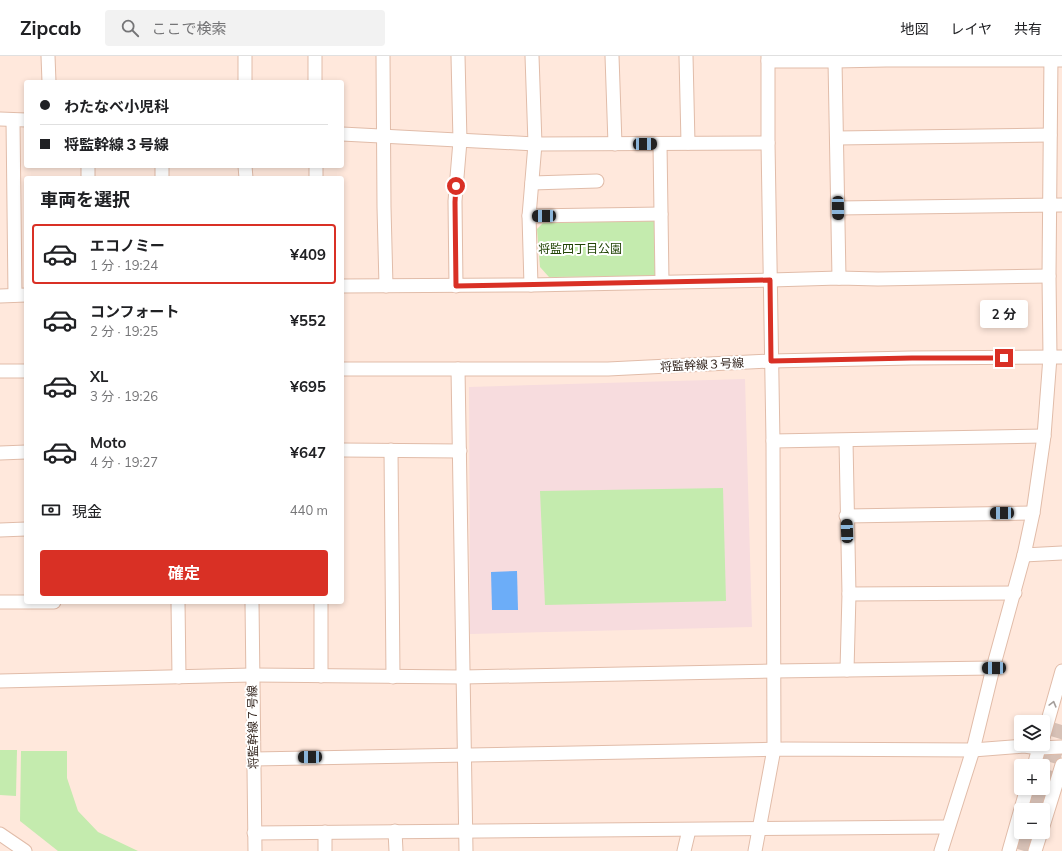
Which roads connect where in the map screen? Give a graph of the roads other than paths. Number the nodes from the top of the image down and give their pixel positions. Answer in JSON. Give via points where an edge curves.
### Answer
{"nodes":[{"id":1,"x":48,"y":56,"type":"edge"},
{"id":2,"x":245,"y":56,"type":"edge"},
{"id":3,"x":315,"y":56,"type":"edge"},
{"id":4,"x":383,"y":56,"type":"edge"},
{"id":5,"x":458,"y":56,"type":"edge"},
{"id":6,"x":532,"y":56,"type":"edge"},
{"id":7,"x":612,"y":56,"type":"edge"},
{"id":8,"x":686,"y":56,"type":"edge"},
{"id":9,"x":886,"y":58,"type":"edge"},
{"id":10,"x":768,"y":59,"type":"edge"},
{"id":11,"x":1055,"y":59,"type":"edge"},
{"id":12,"x":835,"y":61,"type":"junction"},
{"id":13,"x":49,"y":80,"type":"edge"},
{"id":14,"x":245,"y":80,"type":"edge"},
{"id":15,"x":315,"y":80,"type":"edge"},
{"id":16,"x":0,"y":120,"type":"edge"},
{"id":17,"x":20,"y":120,"type":"edge"},
{"id":18,"x":344,"y":134,"type":"edge"},
{"id":19,"x":1050,"y":134,"type":"junction"},
{"id":20,"x":384,"y":137,"type":"junction"},
{"id":21,"x":837,"y":138,"type":"junction"},
{"id":22,"x":460,"y":141,"type":"junction"},
{"id":23,"x":688,"y":143,"type":"junction"},
{"id":24,"x":768,"y":143,"type":"junction"},
{"id":25,"x":535,"y":144,"type":"junction"},
{"id":26,"x":615,"y":144,"type":"junction"},
{"id":27,"x":660,"y":144,"type":"junction"},
{"id":28,"x":597,"y":181,"type":"dead end"},
{"id":29,"x":532,"y":183,"type":"junction"},
{"id":30,"x":1056,"y":206,"type":"edge"},
{"id":31,"x":838,"y":208,"type":"junction"},
{"id":32,"x":661,"y":214,"type":"junction"},
{"id":33,"x":529,"y":216,"type":"junction"},
{"id":34,"x":1049,"y":276,"type":"junction"},
{"id":35,"x":839,"y":278,"type":"junction"},
{"id":36,"x":770,"y":280,"type":"junction"},
{"id":37,"x":662,"y":282,"type":"junction"},
{"id":38,"x":531,"y":285,"type":"junction"},
{"id":39,"x":344,"y":286,"type":"edge"},
{"id":40,"x":386,"y":286,"type":"junction"},
{"id":41,"x":456,"y":286,"type":"junction"},
{"id":42,"x":20,"y":295,"type":"edge"},
{"id":43,"x":0,"y":296,"type":"edge"},
{"id":44,"x":1056,"y":357,"type":"edge"},
{"id":45,"x":771,"y":361,"type":"junction"},
{"id":46,"x":344,"y":369,"type":"edge"},
{"id":47,"x":458,"y":369,"type":"junction"},
{"id":48,"x":0,"y":371,"type":"edge"},
{"id":49,"x":24,"y":371,"type":"edge"},
{"id":50,"x":1044,"y":436,"type":"junction"},
{"id":51,"x":772,"y":441,"type":"junction"},
{"id":52,"x":846,"y":441,"type":"junction"},
{"id":53,"x":344,"y":450,"type":"edge"},
{"id":54,"x":391,"y":450,"type":"junction"},
{"id":55,"x":460,"y":451,"type":"junction"},
{"id":56,"x":24,"y":452,"type":"edge"},
{"id":57,"x":0,"y":453,"type":"edge"},
{"id":58,"x":1033,"y":513,"type":"junction"},
{"id":59,"x":846,"y":516,"type":"junction"},
{"id":60,"x":24,"y":529,"type":"edge"},
{"id":61,"x":0,"y":530,"type":"edge"},
{"id":62,"x":1062,"y":553,"type":"edge"},
{"id":63,"x":1024,"y":555,"type":"junction"},
{"id":64,"x":1014,"y":593,"type":"junction"},
{"id":65,"x":849,"y":594,"type":"junction"},
{"id":66,"x":0,"y":602,"type":"edge"},
{"id":67,"x":24,"y":602,"type":"edge"},
{"id":68,"x":178,"y":604,"type":"edge"},
{"id":69,"x":252,"y":604,"type":"edge"},
{"id":70,"x":321,"y":604,"type":"edge"},
{"id":71,"x":994,"y":668,"type":"junction"},
{"id":72,"x":774,"y":670,"type":"junction"},
{"id":73,"x":847,"y":670,"type":"junction"},
{"id":74,"x":1062,"y":671,"type":"edge"},
{"id":75,"x":252,"y":676,"type":"junction"},
{"id":76,"x":321,"y":676,"type":"junction"},
{"id":77,"x":179,"y":677,"type":"junction"},
{"id":78,"x":393,"y":677,"type":"junction"},
{"id":79,"x":463,"y":677,"type":"junction"},
{"id":80,"x":0,"y":681,"type":"edge"},
{"id":81,"x":1049,"y":715,"type":"edge"},
{"id":82,"x":1050,"y":745,"type":"edge"},
{"id":83,"x":1014,"y":747,"type":"edge"},
{"id":84,"x":1062,"y":747,"type":"edge"},
{"id":85,"x":774,"y":749,"type":"junction"},
{"id":86,"x":973,"y":750,"type":"junction"},
{"id":87,"x":464,"y":755,"type":"junction"},
{"id":88,"x":253,"y":759,"type":"junction"},
{"id":89,"x":1062,"y":765,"type":"edge"},
{"id":90,"x":1025,"y":795,"type":"edge"},
{"id":91,"x":1050,"y":804,"type":"edge"},
{"id":92,"x":948,"y":827,"type":"junction"},
{"id":93,"x":760,"y":828,"type":"junction"},
{"id":94,"x":689,"y":830,"type":"junction"},
{"id":95,"x":395,"y":831,"type":"junction"},
{"id":96,"x":465,"y":831,"type":"junction"},
{"id":97,"x":325,"y":832,"type":"junction"},
{"id":98,"x":254,"y":833,"type":"junction"},
{"id":99,"x":0,"y":834,"type":"edge"},
{"id":100,"x":1039,"y":839,"type":"edge"},
{"id":101,"x":25,"y":851,"type":"edge"},
{"id":102,"x":255,"y":851,"type":"edge"},
{"id":103,"x":325,"y":851,"type":"edge"},
{"id":104,"x":396,"y":851,"type":"edge"},
{"id":105,"x":466,"y":851,"type":"edge"},
{"id":106,"x":684,"y":851,"type":"edge"},
{"id":107,"x":755,"y":851,"type":"edge"},
{"id":108,"x":941,"y":851,"type":"edge"},
{"id":109,"x":1009,"y":851,"type":"edge"},
{"id":110,"x":1035,"y":851,"type":"edge"}],
"edges":[{"from":1,"to":13,"type":"street"},
{"from":2,"to":14,"type":"street"},
{"from":3,"to":15,"type":"street"},
{"from":4,"to":20,"type":"street"},
{"from":5,"to":22,"type":"street"},
{"from":6,"to":25,"type":"street"},
{"from":7,"to":26,"type":"street"},
{"from":8,"to":23,"type":"street"},
{"from":9,"to":11,"type":"street"},
{"from":9,"to":12,"type":"street"},
{"from":10,"to":12,"type":"street"},
{"from":10,"to":24,"type":"street"},
{"from":11,"to":19,"type":"street"},
{"from":12,"to":21,"type":"street"},
{"from":16,"to":17,"type":"street"},
{"from":17,"to":42,"type":"street"},
{"from":18,"to":20,"type":"street"},
{"from":19,"to":21,"type":"street"},
{"from":19,"to":30,"type":"street"},
{"from":20,"to":22,"type":"street"},
{"from":20,"to":40,"type":"street"},
{"from":21,"to":31,"type":"street"},
{"from":22,"to":25,"type":"street"},
{"from":22,"to":41,"type":"street","via":[[455,202]]},
{"from":23,"to":24,"type":"street"},
{"from":23,"to":27,"type":"street"},
{"from":24,"to":36,"type":"street"},
{"from":25,"to":26,"type":"street"},
{"from":25,"to":29,"type":"street"},
{"from":26,"to":27,"type":"street"},
{"from":27,"to":32,"type":"street"},
{"from":28,"to":29,"type":"street"},
{"from":29,"to":33,"type":"street"},
{"from":30,"to":31,"type":"street"},
{"from":30,"to":34,"type":"street"},
{"from":31,"to":35,"type":"street"},
{"from":32,"to":33,"type":"street"},
{"from":32,"to":37,"type":"street"},
{"from":33,"to":38,"type":"street"},
{"from":34,"to":35,"type":"street"},
{"from":34,"to":44,"type":"street"},
{"from":35,"to":36,"type":"street"},
{"from":36,"to":37,"type":"street"},
{"from":36,"to":45,"type":"street"},
{"from":37,"to":38,"type":"street"},
{"from":38,"to":41,"type":"street"},
{"from":39,"to":40,"type":"street"},
{"from":40,"to":41,"type":"street"},
{"from":42,"to":43,"type":"street"},
{"from":44,"to":45,"type":"street","name":"将監幹線３号線"},
{"from":44,"to":50,"type":"street"},
{"from":45,"to":47,"type":"street","name":"将監幹線３号線","via":[[608,369]]},
{"from":45,"to":51,"type":"street"},
{"from":46,"to":47,"type":"street","name":"将監幹線３号線"},
{"from":47,"to":55,"type":"street"},
{"from":48,"to":49,"type":"street"},
{"from":50,"to":52,"type":"street"},
{"from":50,"to":58,"type":"street"},
{"from":51,"to":52,"type":"street"},
{"from":51,"to":72,"type":"street"},
{"from":52,"to":59,"type":"street"},
{"from":53,"to":54,"type":"street"},
{"from":54,"to":55,"type":"street"},
{"from":54,"to":78,"type":"street"},
{"from":55,"to":79,"type":"street"},
{"from":56,"to":57,"type":"street"},
{"from":58,"to":59,"type":"street"},
{"from":58,"to":63,"type":"street"},
{"from":59,"to":65,"type":"street"},
{"from":60,"to":61,"type":"street"},
{"from":62,"to":63,"type":"street"},
{"from":63,"to":64,"type":"street"},
{"from":64,"to":65,"type":"street"},
{"from":64,"to":71,"type":"street"},
{"from":65,"to":73,"type":"street"},
{"from":66,"to":67,"type":"street"},
{"from":68,"to":77,"type":"street"},
{"from":69,"to":75,"type":"street","name":"将監幹線７号線"},
{"from":70,"to":76,"type":"street"},
{"from":71,"to":73,"type":"street"},
{"from":71,"to":86,"type":"street"},
{"from":72,"to":73,"type":"street"},
{"from":72,"to":79,"type":"street"},
{"from":72,"to":85,"type":"street"},
{"from":81,"to":74,"type":"street","one_way":true},
{"from":75,"to":76,"type":"street"},
{"from":75,"to":77,"type":"street"},
{"from":75,"to":88,"type":"street","name":"将監幹線７号線"},
{"from":76,"to":78,"type":"street"},
{"from":77,"to":80,"type":"street"},
{"from":78,"to":79,"type":"street"},
{"from":79,"to":87,"type":"street"},
{"from":82,"to":84,"type":"street"},
{"from":83,"to":86,"type":"street"},
{"from":85,"to":86,"type":"street"},
{"from":85,"to":87,"type":"street"},
{"from":85,"to":93,"type":"street"},
{"from":86,"to":92,"type":"street"},
{"from":87,"to":88,"type":"street"},
{"from":87,"to":96,"type":"street"},
{"from":88,"to":98,"type":"street","name":"将監幹線７号線"},
{"from":89,"to":91,"type":"street"},
{"from":90,"to":109,"type":"street"},
{"from":92,"to":93,"type":"street"},
{"from":92,"to":108,"type":"street"},
{"from":93,"to":94,"type":"street"},
{"from":93,"to":107,"type":"street"},
{"from":94,"to":96,"type":"street"},
{"from":94,"to":106,"type":"street"},
{"from":95,"to":96,"type":"street"},
{"from":95,"to":97,"type":"street"},
{"from":95,"to":104,"type":"street"},
{"from":96,"to":105,"type":"street"},
{"from":97,"to":98,"type":"street"},
{"from":97,"to":103,"type":"street"},
{"from":98,"to":102,"type":"street","name":"将監幹線７号線"},
{"from":99,"to":101,"type":"street"},
{"from":100,"to":110,"type":"street"}]}
